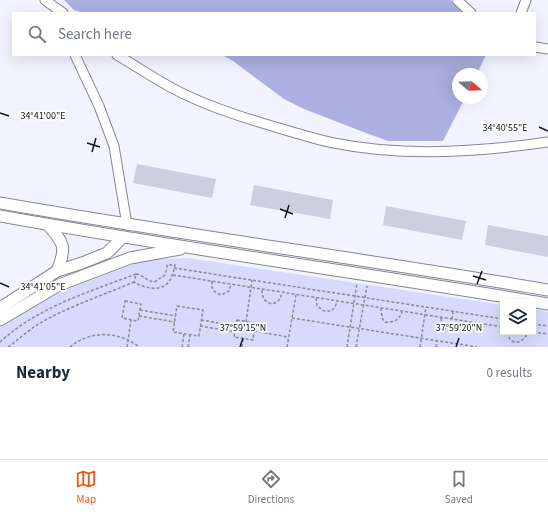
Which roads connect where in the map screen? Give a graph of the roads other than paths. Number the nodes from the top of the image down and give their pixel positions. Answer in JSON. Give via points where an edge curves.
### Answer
{"nodes":[{"id":1,"x":45,"y":0,"type":"edge"},
{"id":2,"x":457,"y":0,"type":"edge"},
{"id":3,"x":526,"y":0,"type":"edge"},
{"id":4,"x":52,"y":12,"type":"edge"},
{"id":5,"x":62,"y":12,"type":"edge"},
{"id":6,"x":470,"y":12,"type":"edge"},
{"id":7,"x":521,"y":12,"type":"edge"},
{"id":8,"x":536,"y":47,"type":"edge"},
{"id":9,"x":548,"y":49,"type":"edge"},
{"id":10,"x":75,"y":56,"type":"edge"},
{"id":11,"x":119,"y":56,"type":"edge"},
{"id":12,"x":548,"y":142,"type":"edge"},
{"id":13,"x":0,"y":203,"type":"edge"},
{"id":14,"x":0,"y":216,"type":"edge"},
{"id":15,"x":48,"y":225,"type":"junction"},
{"id":16,"x":127,"y":225,"type":"junction"},
{"id":17,"x":123,"y":237,"type":"junction"},
{"id":18,"x":189,"y":247,"type":"junction"},
{"id":19,"x":57,"y":271,"type":"junction"},
{"id":20,"x":548,"y":290,"type":"edge"},
{"id":21,"x":548,"y":304,"type":"edge"},
{"id":22,"x":0,"y":308,"type":"edge"},
{"id":23,"x":0,"y":320,"type":"edge"}],
"edges":[{"from":1,"to":4,"type":"street"},
{"from":1,"to":5,"type":"street"},
{"from":2,"to":6,"type":"street"},
{"from":3,"to":7,"type":"street"},
{"from":8,"to":9,"type":"street"},
{"from":10,"to":16,"type":"street","via":[[114,146]]},
{"from":11,"to":12,"type":"street","via":[[175,90],[229,113],[303,136],[336,143],[422,151],[496,149]]},
{"from":13,"to":16,"type":"street"},
{"from":14,"to":15,"type":"street"},
{"from":15,"to":17,"type":"street"},
{"from":15,"to":19,"type":"street","via":[[61,240],[63,252]]},
{"from":16,"to":20,"type":"street"},
{"from":17,"to":18,"type":"street"},
{"from":17,"to":19,"type":"street","via":[[107,253]]},
{"from":18,"to":21,"type":"street"},
{"from":18,"to":23,"type":"street","via":[[130,258],[59,285]]},
{"from":19,"to":22,"type":"street"}]}
